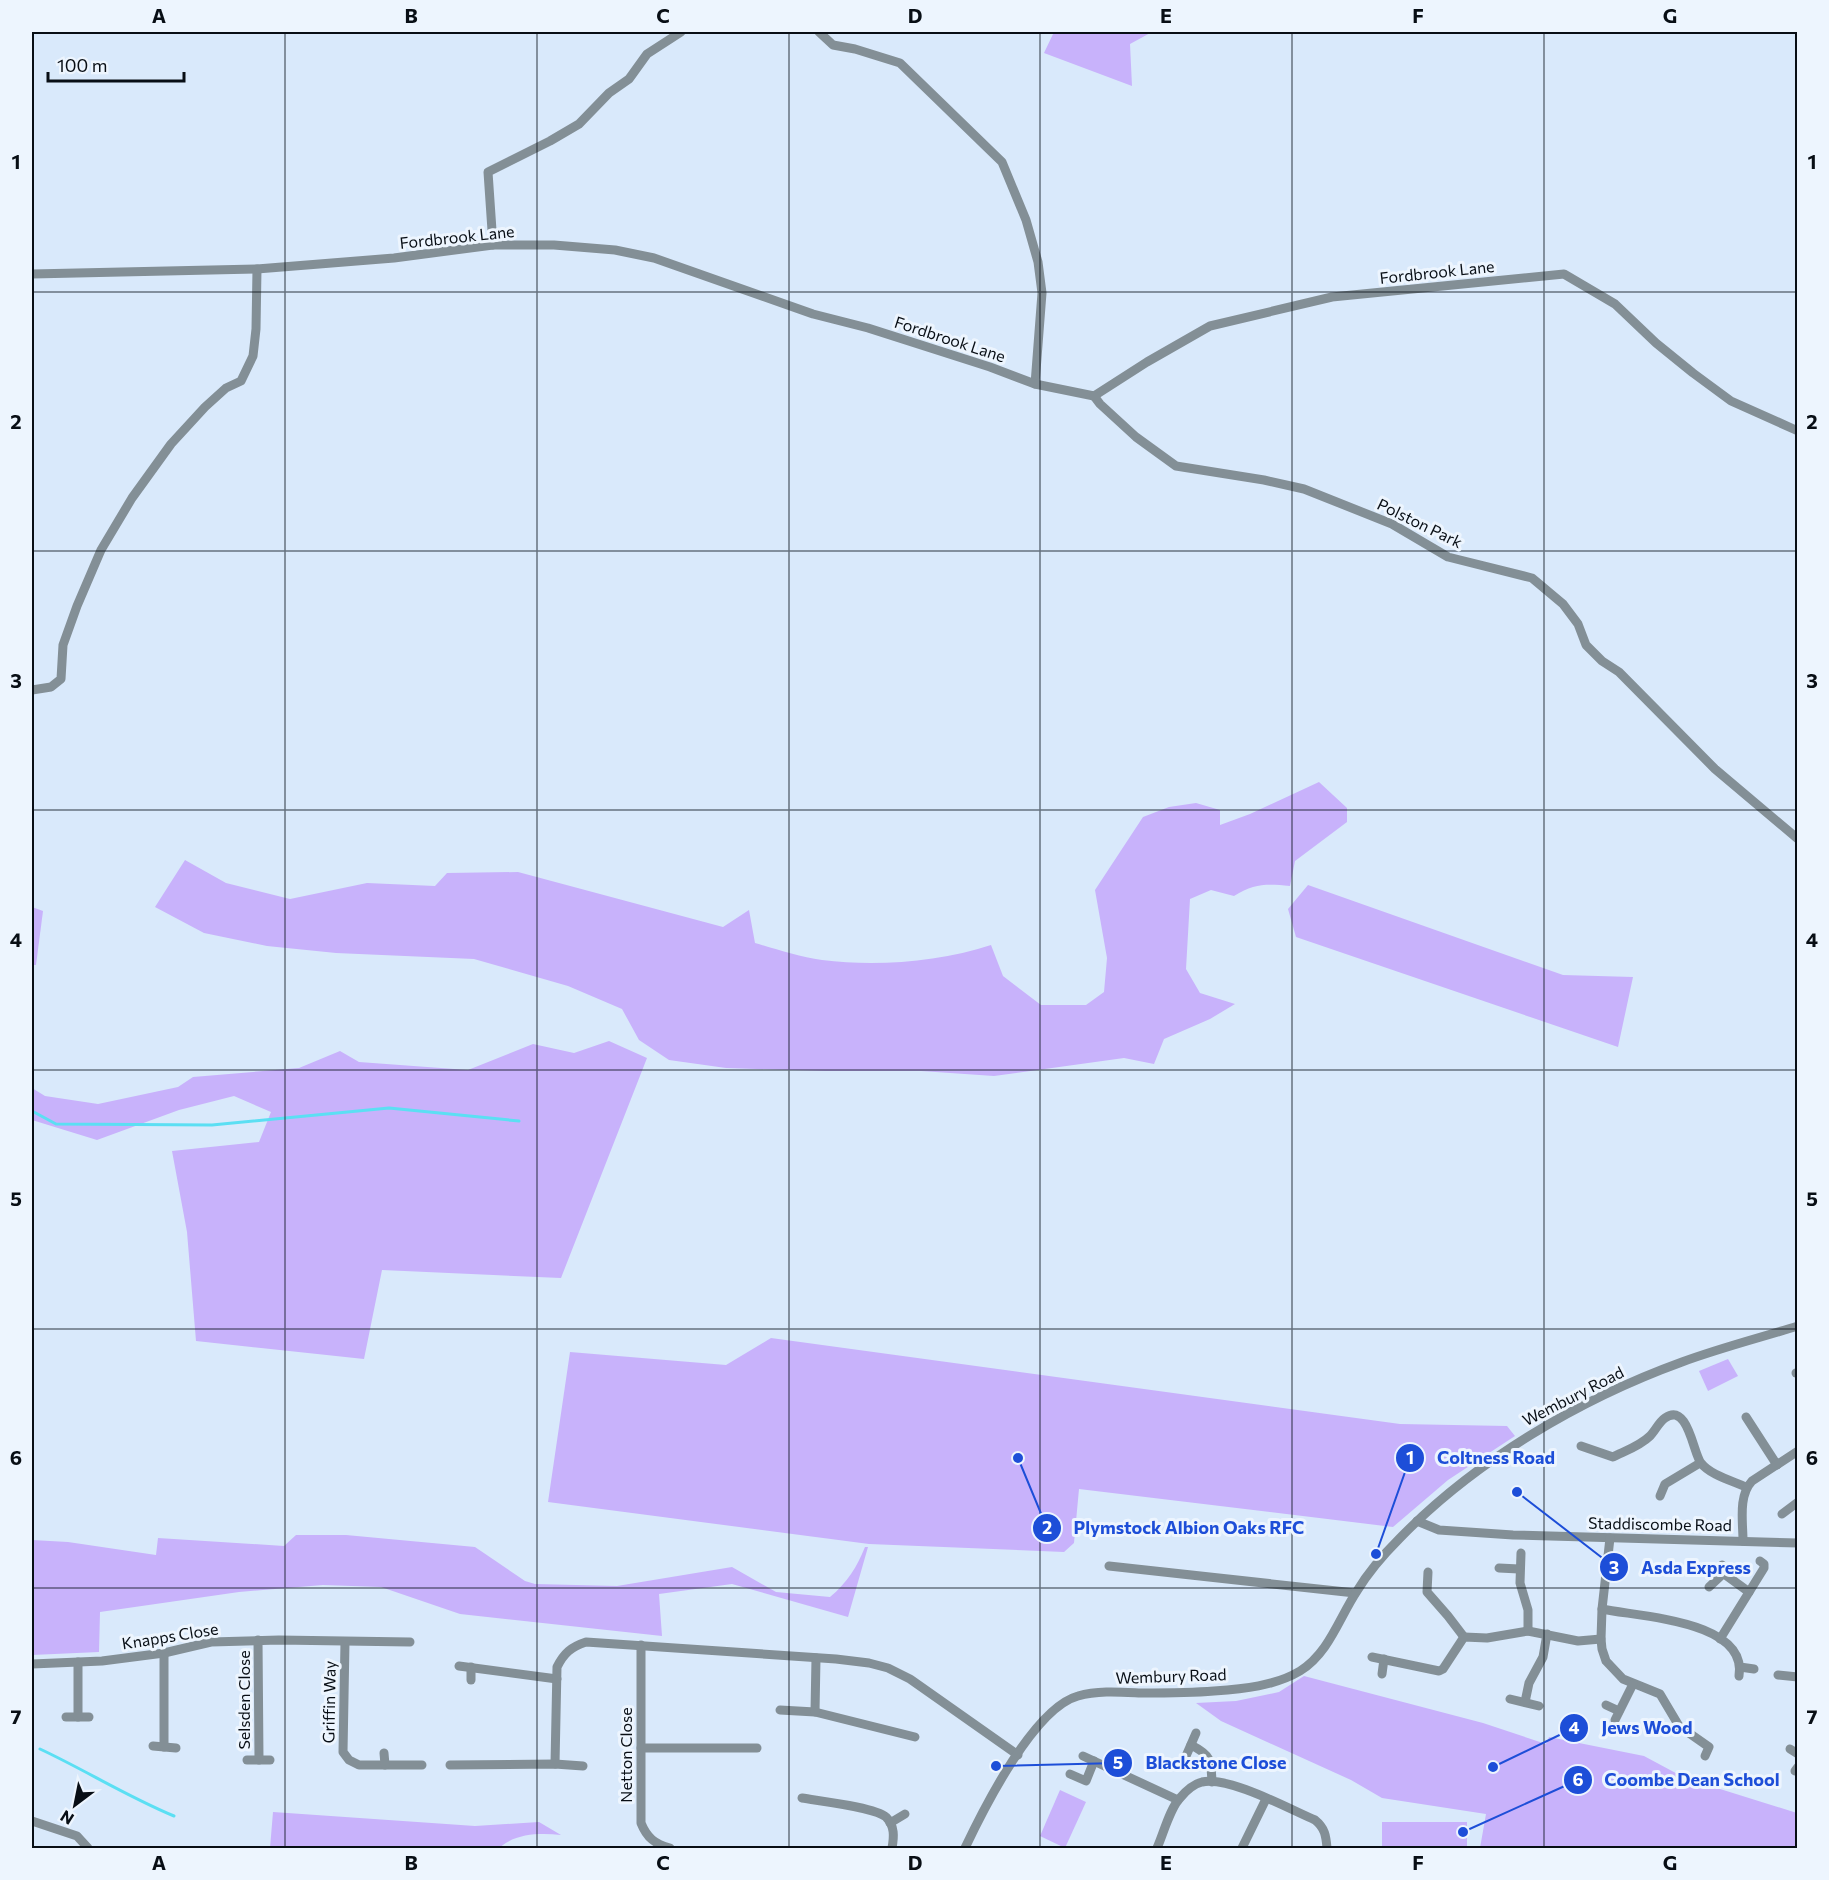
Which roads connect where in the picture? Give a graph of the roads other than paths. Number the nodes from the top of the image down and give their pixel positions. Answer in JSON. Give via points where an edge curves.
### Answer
{"nodes":[{"id":1,"x":681,"y":32,"type":"edge"},
{"id":2,"x":819,"y":32,"type":"edge"},
{"id":3,"x":493,"y":245,"type":"junction"},
{"id":4,"x":257,"y":269,"type":"junction"},
{"id":5,"x":32,"y":274,"type":"edge"},
{"id":6,"x":1035,"y":384,"type":"junction"},
{"id":7,"x":1094,"y":396,"type":"junction"},
{"id":8,"x":1797,"y":431,"type":"edge"},
{"id":9,"x":32,"y":690,"type":"edge"},
{"id":10,"x":1797,"y":839,"type":"edge"},
{"id":11,"x":1797,"y":1326,"type":"edge"},
{"id":12,"x":1746,"y":1417,"type":"dead end"},
{"id":13,"x":1581,"y":1446,"type":"dead end"},
{"id":14,"x":1797,"y":1452,"type":"edge"},
{"id":15,"x":1700,"y":1463,"type":"junction"},
{"id":16,"x":1777,"y":1465,"type":"junction"},
{"id":17,"x":1746,"y":1487,"type":"junction"},
{"id":18,"x":1660,"y":1496,"type":"dead end"},
{"id":19,"x":1797,"y":1503,"type":"edge"},
{"id":20,"x":1782,"y":1514,"type":"dead end"},
{"id":21,"x":1417,"y":1521,"type":"junction"},
{"id":22,"x":1610,"y":1538,"type":"junction"},
{"id":23,"x":1743,"y":1541,"type":"junction"},
{"id":24,"x":1797,"y":1543,"type":"edge"},
{"id":25,"x":1521,"y":1553,"type":"dead end"},
{"id":26,"x":1760,"y":1561,"type":"dead end"},
{"id":27,"x":1109,"y":1566,"type":"dead end"},
{"id":28,"x":1499,"y":1568,"type":"dead end"},
{"id":29,"x":1519,"y":1569,"type":"junction"},
{"id":30,"x":1428,"y":1572,"type":"dead end"},
{"id":31,"x":1709,"y":1587,"type":"dead end"},
{"id":32,"x":1415,"y":1588,"type":"dead end"},
{"id":33,"x":1426,"y":1588,"type":"junction"},
{"id":34,"x":1749,"y":1592,"type":"junction"},
{"id":35,"x":1355,"y":1593,"type":"junction"},
{"id":36,"x":1602,"y":1609,"type":"junction"},
{"id":37,"x":1528,"y":1631,"type":"junction"},
{"id":38,"x":1548,"y":1634,"type":"junction"},
{"id":39,"x":1464,"y":1637,"type":"junction"},
{"id":40,"x":1601,"y":1639,"type":"junction"},
{"id":41,"x":1720,"y":1639,"type":"junction"},
{"id":42,"x":258,"y":1640,"type":"junction"},
{"id":43,"x":345,"y":1642,"type":"junction"},
{"id":44,"x":410,"y":1642,"type":"dead end"},
{"id":45,"x":641,"y":1646,"type":"junction"},
{"id":46,"x":164,"y":1653,"type":"junction"},
{"id":47,"x":1372,"y":1657,"type":"dead end"},
{"id":48,"x":816,"y":1658,"type":"junction"},
{"id":49,"x":1384,"y":1659,"type":"junction"},
{"id":50,"x":78,"y":1662,"type":"junction"},
{"id":51,"x":32,"y":1664,"type":"edge"},
{"id":52,"x":459,"y":1666,"type":"dead end"},
{"id":53,"x":471,"y":1667,"type":"junction"},
{"id":54,"x":1754,"y":1670,"type":"dead end"},
{"id":55,"x":1382,"y":1674,"type":"dead end"},
{"id":56,"x":1778,"y":1675,"type":"dead end"},
{"id":57,"x":1797,"y":1677,"type":"edge"},
{"id":58,"x":557,"y":1679,"type":"junction"},
{"id":59,"x":471,"y":1680,"type":"dead end"},
{"id":60,"x":1633,"y":1684,"type":"junction"},
{"id":61,"x":1510,"y":1699,"type":"dead end"},
{"id":62,"x":1525,"y":1702,"type":"junction"},
{"id":63,"x":1606,"y":1705,"type":"dead end"},
{"id":64,"x":1539,"y":1706,"type":"dead end"},
{"id":65,"x":780,"y":1710,"type":"dead end"},
{"id":66,"x":815,"y":1712,"type":"junction"},
{"id":67,"x":878,"y":1716,"type":"dead end"},
{"id":68,"x":66,"y":1717,"type":"dead end"},
{"id":69,"x":78,"y":1717,"type":"junction"},
{"id":70,"x":89,"y":1717,"type":"dead end"},
{"id":71,"x":876,"y":1727,"type":"junction"},
{"id":72,"x":1196,"y":1733,"type":"dead end"},
{"id":73,"x":915,"y":1737,"type":"dead end"},
{"id":74,"x":1191,"y":1745,"type":"junction"},
{"id":75,"x":153,"y":1746,"type":"dead end"},
{"id":76,"x":164,"y":1747,"type":"junction"},
{"id":77,"x":176,"y":1748,"type":"dead end"},
{"id":78,"x":641,"y":1748,"type":"junction"},
{"id":79,"x":740,"y":1748,"type":"junction"},
{"id":80,"x":757,"y":1748,"type":"dead end"},
{"id":81,"x":384,"y":1752,"type":"dead end"},
{"id":82,"x":1018,"y":1755,"type":"junction"},
{"id":83,"x":1083,"y":1756,"type":"dead end"},
{"id":84,"x":1186,"y":1756,"type":"dead end"},
{"id":85,"x":1705,"y":1756,"type":"dead end"},
{"id":86,"x":247,"y":1760,"type":"dead end"},
{"id":87,"x":259,"y":1760,"type":"junction"},
{"id":88,"x":270,"y":1760,"type":"dead end"},
{"id":89,"x":741,"y":1760,"type":"dead end"},
{"id":90,"x":1094,"y":1761,"type":"junction"},
{"id":91,"x":480,"y":1764,"type":"junction"},
{"id":92,"x":555,"y":1764,"type":"junction"},
{"id":93,"x":385,"y":1765,"type":"junction"},
{"id":94,"x":422,"y":1765,"type":"dead end"},
{"id":95,"x":450,"y":1765,"type":"dead end"},
{"id":96,"x":583,"y":1766,"type":"dead end"},
{"id":97,"x":1070,"y":1774,"type":"dead end"},
{"id":98,"x":481,"y":1776,"type":"dead end"},
{"id":99,"x":1212,"y":1782,"type":"junction"},
{"id":100,"x":802,"y":1798,"type":"dead end"},
{"id":101,"x":1266,"y":1799,"type":"junction"},
{"id":102,"x":1178,"y":1800,"type":"junction"},
{"id":103,"x":905,"y":1814,"type":"dead end"},
{"id":104,"x":32,"y":1821,"type":"edge"},
{"id":105,"x":890,"y":1823,"type":"junction"},
{"id":106,"x":969,"y":1847,"type":"edge"},
{"id":107,"x":88,"y":1848,"type":"edge"},
{"id":108,"x":670,"y":1848,"type":"edge"},
{"id":109,"x":892,"y":1848,"type":"edge"},
{"id":110,"x":1157,"y":1848,"type":"edge"},
{"id":111,"x":1242,"y":1848,"type":"edge"},
{"id":112,"x":1327,"y":1848,"type":"edge"}],
"edges":[{"from":1,"to":3,"type":"street","via":[[647,54],[629,79],[579,124],[488,172]]},
{"from":2,"to":6,"type":"street","via":[[833,45],[900,63],[1002,162],[1038,262],[1042,292]]},
{"from":3,"to":4,"type":"street","name":"Fordbrook Lane"},
{"from":3,"to":6,"type":"street","name":"Fordbrook Lane","via":[[554,245],[654,258],[813,314],[868,328]]},
{"from":4,"to":5,"type":"street","name":"Fordbrook Lane"},
{"from":4,"to":9,"type":"street","via":[[253,356],[241,381],[226,388],[184,429],[132,498],[101,550],[77,606],[63,645],[61,679],[51,687]]},
{"from":6,"to":7,"type":"street","name":"Fordbrook Lane"},
{"from":7,"to":8,"type":"street","name":"Fordbrook Lane","via":[[1210,326],[1332,297],[1564,274],[1615,304],[1663,349],[1731,401]]},
{"from":7,"to":10,"type":"street","name":"Polston Park","via":[[1136,437],[1176,466],[1304,489],[1392,524],[1448,557],[1532,578],[1563,604],[1578,624],[1586,645],[1602,661],[1619,672],[1715,769]]},
{"from":11,"to":21,"type":"street","name":"Wembury Road","via":[[1682,1362],[1556,1419],[1443,1497]]},
{"from":12,"to":16,"type":"street"},
{"from":13,"to":15,"type":"street","via":[[1613,1457],[1642,1442],[1665,1418],[1672,1416],[1683,1420]]},
{"from":14,"to":16,"type":"street"},
{"from":15,"to":17,"type":"street"},
{"from":15,"to":18,"type":"street","via":[[1665,1484]]},
{"from":16,"to":17,"type":"street"},
{"from":17,"to":23,"type":"street"},
{"from":19,"to":20,"type":"street"},
{"from":21,"to":22,"type":"street","name":"Staddiscombe Road","via":[[1439,1530]]},
{"from":21,"to":35,"type":"street","name":"Wembury Road","via":[[1386,1552]]},
{"from":22,"to":23,"type":"street","name":"Staddiscombe Road"},
{"from":22,"to":36,"type":"street"},
{"from":23,"to":24,"type":"street","name":"Staddiscombe Road"},
{"from":25,"to":29,"type":"street"},
{"from":26,"to":34,"type":"street","via":[[1764,1568]]},
{"from":27,"to":35,"type":"street"},
{"from":28,"to":29,"type":"street"},
{"from":29,"to":37,"type":"street","via":[[1528,1610]]},
{"from":30,"to":33,"type":"street"},
{"from":31,"to":34,"type":"street","via":[[1724,1569]]},
{"from":32,"to":33,"type":"street"},
{"from":33,"to":39,"type":"street"},
{"from":34,"to":41,"type":"street","via":[[1747,1605]]},
{"from":35,"to":82,"type":"street","name":"Wembury Road","via":[[1312,1663],[1279,1682],[1190,1693],[1079,1695],[1048,1715]]},
{"from":36,"to":40,"type":"street"},
{"from":36,"to":41,"type":"street","via":[[1701,1627]]},
{"from":37,"to":38,"type":"street"},
{"from":37,"to":39,"type":"street","via":[[1487,1638]]},
{"from":38,"to":40,"type":"street","via":[[1578,1641]]},
{"from":38,"to":62,"type":"street"},
{"from":39,"to":49,"type":"street","via":[[1439,1671]]},
{"from":40,"to":60,"type":"street","via":[[1606,1661]]},
{"from":41,"to":54,"type":"street","via":[[1739,1658],[1739,1671]]},
{"from":42,"to":43,"type":"street","name":"Knapps Close"},
{"from":42,"to":46,"type":"street","name":"Knapps Close","via":[[211,1642]]},
{"from":42,"to":87,"type":"street","name":"Selsden Close"},
{"from":43,"to":44,"type":"street","name":"Knapps Close","via":[[385,1646]]},
{"from":43,"to":93,"type":"street","name":"Griffin Way","via":[[343,1752],[358,1765]]},
{"from":45,"to":48,"type":"street"},
{"from":45,"to":58,"type":"street","via":[[586,1642],[573,1646],[557,1667]]},
{"from":45,"to":78,"type":"street","name":"Netton Close"},
{"from":46,"to":50,"type":"street","name":"Knapps Close"},
{"from":46,"to":76,"type":"street"},
{"from":47,"to":49,"type":"street"},
{"from":48,"to":66,"type":"street"},
{"from":48,"to":82,"type":"street","via":[[888,1668],[934,1695]]},
{"from":49,"to":55,"type":"street"},
{"from":50,"to":51,"type":"street","name":"Knapps Close"},
{"from":50,"to":69,"type":"street"},
{"from":52,"to":53,"type":"street"},
{"from":53,"to":58,"type":"street"},
{"from":53,"to":59,"type":"street"},
{"from":56,"to":57,"type":"street"},
{"from":58,"to":92,"type":"street"},
{"from":60,"to":63,"type":"street","via":[[1617,1715]]},
{"from":60,"to":85,"type":"street","via":[[1660,1694],[1679,1726],[1709,1747]]},
{"from":61,"to":62,"type":"street"},
{"from":62,"to":64,"type":"street"},
{"from":65,"to":66,"type":"street"},
{"from":66,"to":71,"type":"street"},
{"from":67,"to":71,"type":"street"},
{"from":68,"to":69,"type":"street"},
{"from":69,"to":70,"type":"street"},
{"from":71,"to":73,"type":"street"},
{"from":72,"to":74,"type":"street"},
{"from":74,"to":84,"type":"street"},
{"from":74,"to":99,"type":"street","via":[[1210,1758]]},
{"from":75,"to":76,"type":"street"},
{"from":76,"to":77,"type":"street"},
{"from":78,"to":79,"type":"street"},
{"from":78,"to":108,"type":"street","name":"Netton Close","via":[[641,1823],[651,1840]]},
{"from":79,"to":80,"type":"street"},
{"from":79,"to":89,"type":"street"},
{"from":81,"to":93,"type":"street"},
{"from":82,"to":106,"type":"street","name":"Wembury Road","via":[[980,1818]]},
{"from":83,"to":90,"type":"street"},
{"from":86,"to":87,"type":"street","name":"Selsden Close"},
{"from":87,"to":88,"type":"street","name":"Selsden Close"},
{"from":90,"to":97,"type":"street","via":[[1086,1780]]},
{"from":90,"to":102,"type":"street"},
{"from":91,"to":92,"type":"street"},
{"from":91,"to":95,"type":"street"},
{"from":91,"to":98,"type":"street"},
{"from":92,"to":96,"type":"street"},
{"from":93,"to":94,"type":"street","name":"Griffin Way"},
{"from":99,"to":101,"type":"street","via":[[1223,1782]]},
{"from":99,"to":102,"type":"street","via":[[1190,1788]]},
{"from":100,"to":105,"type":"street","via":[[816,1806],[874,1811],[886,1816]]},
{"from":101,"to":111,"type":"street"},
{"from":101,"to":112,"type":"street","via":[[1315,1820],[1323,1827]]},
{"from":102,"to":110,"type":"street"},
{"from":103,"to":105,"type":"street"},
{"from":104,"to":107,"type":"street","via":[[77,1836]]},
{"from":105,"to":109,"type":"street","via":[[894,1835]]}]}
